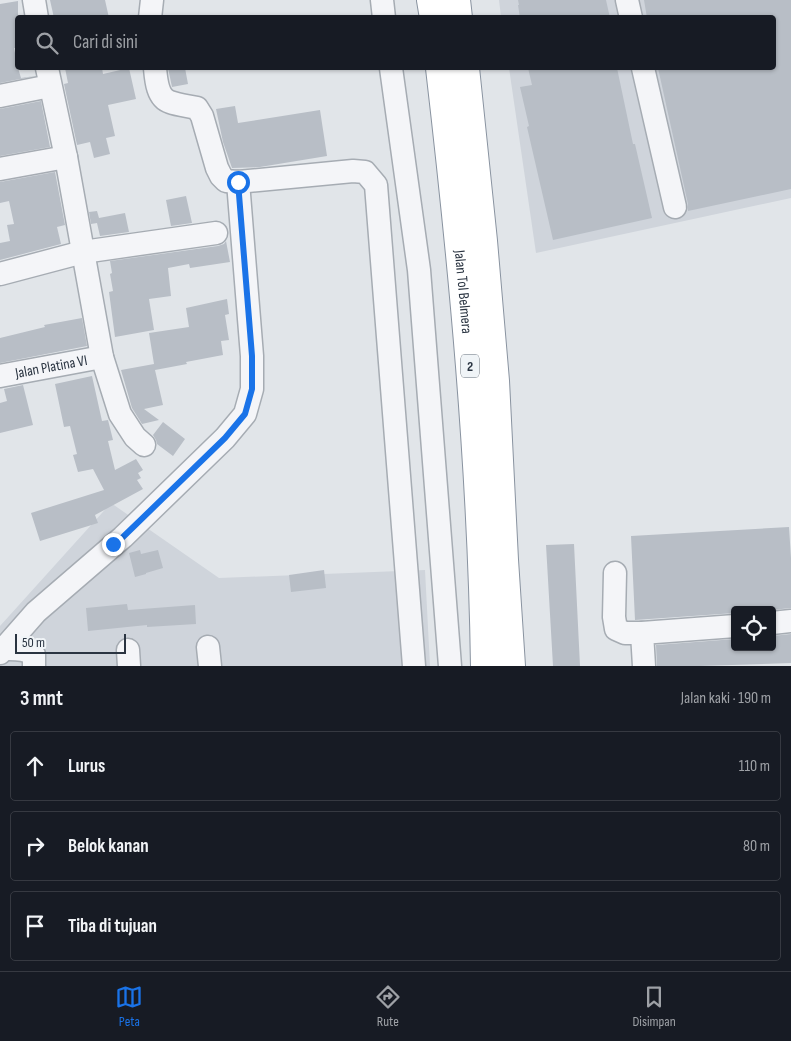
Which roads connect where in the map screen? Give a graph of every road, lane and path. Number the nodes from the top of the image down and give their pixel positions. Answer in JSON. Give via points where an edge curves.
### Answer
{"nodes":[{"id":1,"x":34,"y":0,"type":"edge"},
{"id":2,"x":152,"y":0,"type":"edge"},
{"id":3,"x":382,"y":0,"type":"edge"},
{"id":4,"x":431,"y":0,"type":"edge"},
{"id":5,"x":456,"y":0,"type":"edge"},
{"id":6,"x":627,"y":0,"type":"edge"},
{"id":7,"x":36,"y":15,"type":"edge"},
{"id":8,"x":150,"y":15,"type":"edge"},
{"id":9,"x":384,"y":15,"type":"edge"},
{"id":10,"x":434,"y":15,"type":"edge"},
{"id":11,"x":458,"y":15,"type":"edge"},
{"id":12,"x":630,"y":15,"type":"edge"},
{"id":13,"x":154,"y":70,"type":"edge"},
{"id":14,"x":391,"y":70,"type":"edge"},
{"id":15,"x":440,"y":70,"type":"edge"},
{"id":16,"x":465,"y":70,"type":"edge"},
{"id":17,"x":643,"y":70,"type":"edge"},
{"id":18,"x":48,"y":77,"type":"edge"},
{"id":19,"x":0,"y":96,"type":"edge"},
{"id":20,"x":66,"y":157,"type":"junction"},
{"id":21,"x":0,"y":169,"type":"edge"},
{"id":22,"x":238,"y":182,"type":"junction"},
{"id":23,"x":675,"y":207,"type":"dead end"},
{"id":24,"x":216,"y":233,"type":"dead end"},
{"id":25,"x":82,"y":252,"type":"junction"},
{"id":26,"x":0,"y":274,"type":"edge"},
{"id":27,"x":102,"y":357,"type":"junction"},
{"id":28,"x":0,"y":376,"type":"edge"},
{"id":29,"x":144,"y":445,"type":"dead end"},
{"id":30,"x":615,"y":573,"type":"dead end"},
{"id":31,"x":791,"y":621,"type":"edge"},
{"id":32,"x":776,"y":623,"type":"edge"},
{"id":33,"x":731,"y":626,"type":"edge"},
{"id":34,"x":642,"y":633,"type":"junction"},
{"id":35,"x":2,"y":651,"type":"edge"},
{"id":36,"x":34,"y":666,"type":"edge"},
{"id":37,"x":414,"y":666,"type":"edge"},
{"id":38,"x":450,"y":666,"type":"edge"},
{"id":39,"x":485,"y":666,"type":"edge"},
{"id":40,"x":511,"y":666,"type":"edge"},
{"id":41,"x":644,"y":666,"type":"edge"}],
"edges":[{"from":1,"to":7,"type":"street"},
{"from":2,"to":8,"type":"street"},
{"from":3,"to":9,"type":"street"},
{"from":4,"to":10,"type":"highway"},
{"from":5,"to":11,"type":"highway"},
{"from":6,"to":12,"type":"street"},
{"from":13,"to":22,"type":"street","via":[[159,92],[167,102],[197,108],[221,176],[226,181]]},
{"from":14,"to":38,"type":"street","via":[[419,270]]},
{"from":15,"to":39,"type":"highway","name":"Jalan Tol Belmera","number":"2","via":[[466,314],[484,593]]},
{"from":16,"to":40,"type":"highway","name":"Jalan Tol Belmera","number":"2","via":[[495,381]]},
{"from":17,"to":23,"type":"street"},
{"from":18,"to":19,"type":"street"},
{"from":18,"to":20,"type":"street"},
{"from":20,"to":21,"type":"street"},
{"from":20,"to":25,"type":"street"},
{"from":22,"to":35,"type":"street","via":[[252,356],[252,389],[245,414],[225,438],[123,537],[36,612]]},
{"from":22,"to":37,"type":"street","via":[[353,171],[365,172],[376,184]]},
{"from":24,"to":25,"type":"street"},
{"from":25,"to":26,"type":"street"},
{"from":25,"to":27,"type":"street"},
{"from":27,"to":28,"type":"street","name":"Jalan Platina VI"},
{"from":27,"to":29,"type":"street","via":[[120,414]]},
{"from":30,"to":34,"type":"street","via":[[616,629]]},
{"from":31,"to":32,"type":"street"},
{"from":33,"to":34,"type":"street"},
{"from":34,"to":41,"type":"street"},
{"from":35,"to":36,"type":"street","via":[[31,652]]}]}
